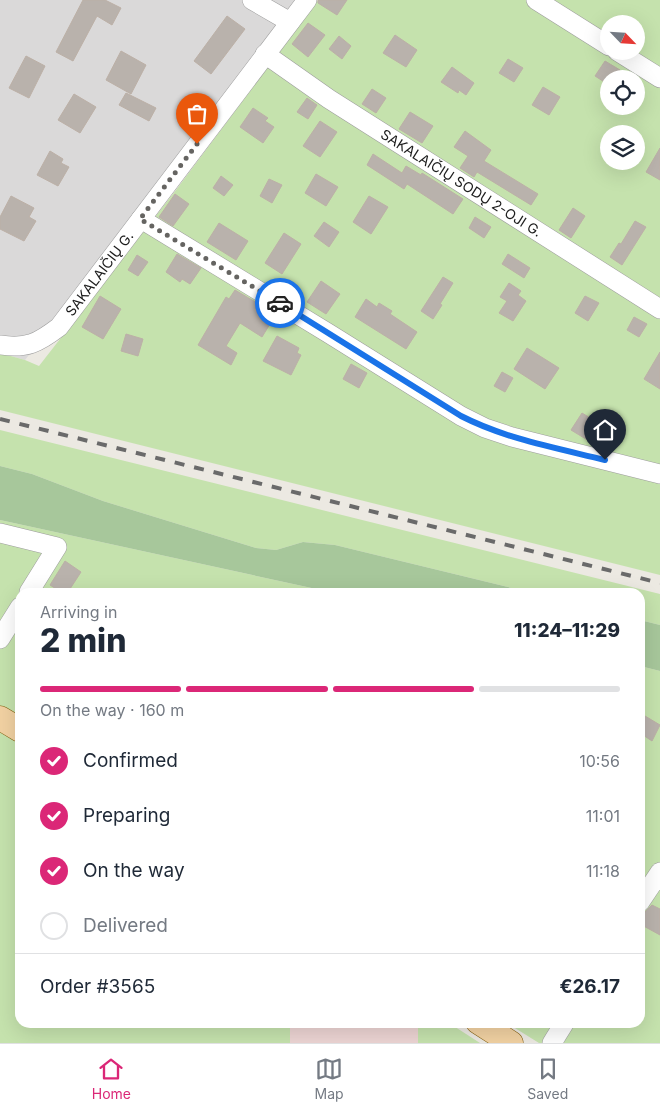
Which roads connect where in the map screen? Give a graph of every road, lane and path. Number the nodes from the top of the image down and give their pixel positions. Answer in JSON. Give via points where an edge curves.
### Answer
{"nodes":[{"id":1,"x":252,"y":0,"type":"edge"},
{"id":2,"x":307,"y":0,"type":"edge"},
{"id":3,"x":536,"y":0,"type":"edge"},
{"id":4,"x":290,"y":22,"type":"junction"},
{"id":5,"x":600,"y":40,"type":"edge"},
{"id":6,"x":265,"y":54,"type":"junction"},
{"id":7,"x":631,"y":60,"type":"edge"},
{"id":8,"x":660,"y":78,"type":"edge"},
{"id":9,"x":140,"y":219,"type":"junction"},
{"id":10,"x":660,"y":308,"type":"edge"},
{"id":11,"x":0,"y":345,"type":"edge"},
{"id":12,"x":660,"y":474,"type":"edge"},
{"id":13,"x":0,"y":533,"type":"edge"},
{"id":14,"x":31,"y":588,"type":"edge"},
{"id":15,"x":15,"y":615,"type":"edge"},
{"id":16,"x":0,"y":639,"type":"edge"},
{"id":17,"x":0,"y":718,"type":"edge"},
{"id":18,"x":15,"y":727,"type":"edge"},
{"id":19,"x":660,"y":872,"type":"edge"},
{"id":20,"x":645,"y":894,"type":"edge"},
{"id":21,"x":487,"y":1028,"type":"edge"},
{"id":22,"x":561,"y":1028,"type":"edge"},
{"id":23,"x":511,"y":1043,"type":"edge"},
{"id":24,"x":552,"y":1043,"type":"edge"}],
"edges":[{"from":1,"to":4,"type":"street"},
{"from":2,"to":4,"type":"street","name":"SAKALAIČIŲ G."},
{"from":3,"to":5,"type":"street"},
{"from":4,"to":6,"type":"street","name":"SAKALAIČIŲ G."},
{"from":6,"to":9,"type":"street","name":"SAKALAIČIŲ G."},
{"from":6,"to":10,"type":"street","name":"SAKALAIČIŲ SODŲ 2-OJI G.","via":[[329,100]]},
{"from":7,"to":8,"type":"street"},
{"from":9,"to":11,"type":"street","name":"SAKALAIČIŲ G.","via":[[59,327],[33,344]]},
{"from":9,"to":12,"type":"street","via":[[485,428]]},
{"from":13,"to":14,"type":"street","via":[[57,547]]},
{"from":15,"to":16,"type":"street"},
{"from":17,"to":18,"type":"main road"},
{"from":19,"to":20,"type":"street"},
{"from":21,"to":23,"type":"main road"},
{"from":22,"to":24,"type":"street"}]}
